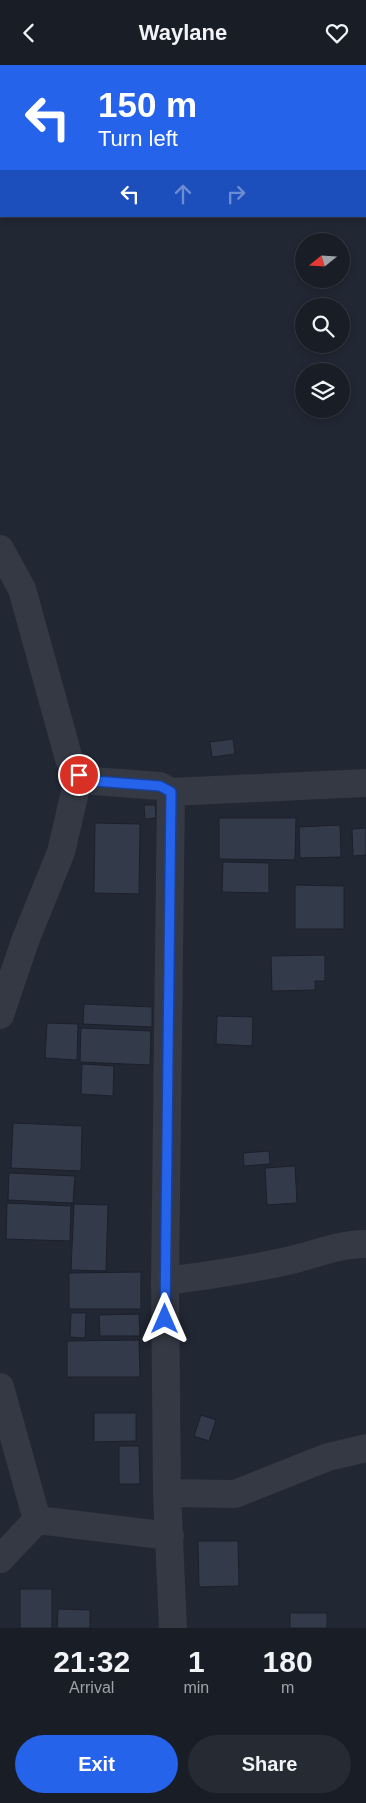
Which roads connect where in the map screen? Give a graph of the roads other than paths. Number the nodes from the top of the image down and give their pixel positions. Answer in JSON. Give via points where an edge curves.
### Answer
{"nodes":[{"id":1,"x":0,"y":549,"type":"edge"},
{"id":2,"x":79,"y":775,"type":"junction"},
{"id":3,"x":366,"y":783,"type":"edge"},
{"id":4,"x":171,"y":792,"type":"junction"},
{"id":5,"x":0,"y":1015,"type":"edge"},
{"id":6,"x":366,"y":1243,"type":"edge"},
{"id":7,"x":164,"y":1281,"type":"junction"},
{"id":8,"x":0,"y":1387,"type":"edge"},
{"id":9,"x":366,"y":1448,"type":"edge"},
{"id":10,"x":167,"y":1493,"type":"junction"},
{"id":11,"x":37,"y":1520,"type":"junction"},
{"id":12,"x":170,"y":1536,"type":"junction"},
{"id":13,"x":0,"y":1559,"type":"edge"},
{"id":14,"x":173,"y":1628,"type":"edge"}],
"edges":[{"from":1,"to":2,"type":"street","via":[[22,589],[69,759]]},
{"from":2,"to":4,"type":"street","via":[[94,781],[160,786]]},
{"from":2,"to":5,"type":"street","via":[[62,852],[25,941]]},
{"from":3,"to":4,"type":"street"},
{"from":4,"to":7,"type":"street"},
{"from":6,"to":7,"type":"street","via":[[348,1244],[237,1272]]},
{"from":7,"to":10,"type":"street"},
{"from":8,"to":11,"type":"street"},
{"from":9,"to":10,"type":"street","via":[[328,1457],[235,1494]]},
{"from":10,"to":12,"type":"street"},
{"from":11,"to":12,"type":"street"},
{"from":11,"to":13,"type":"street"},
{"from":12,"to":14,"type":"street"}]}
